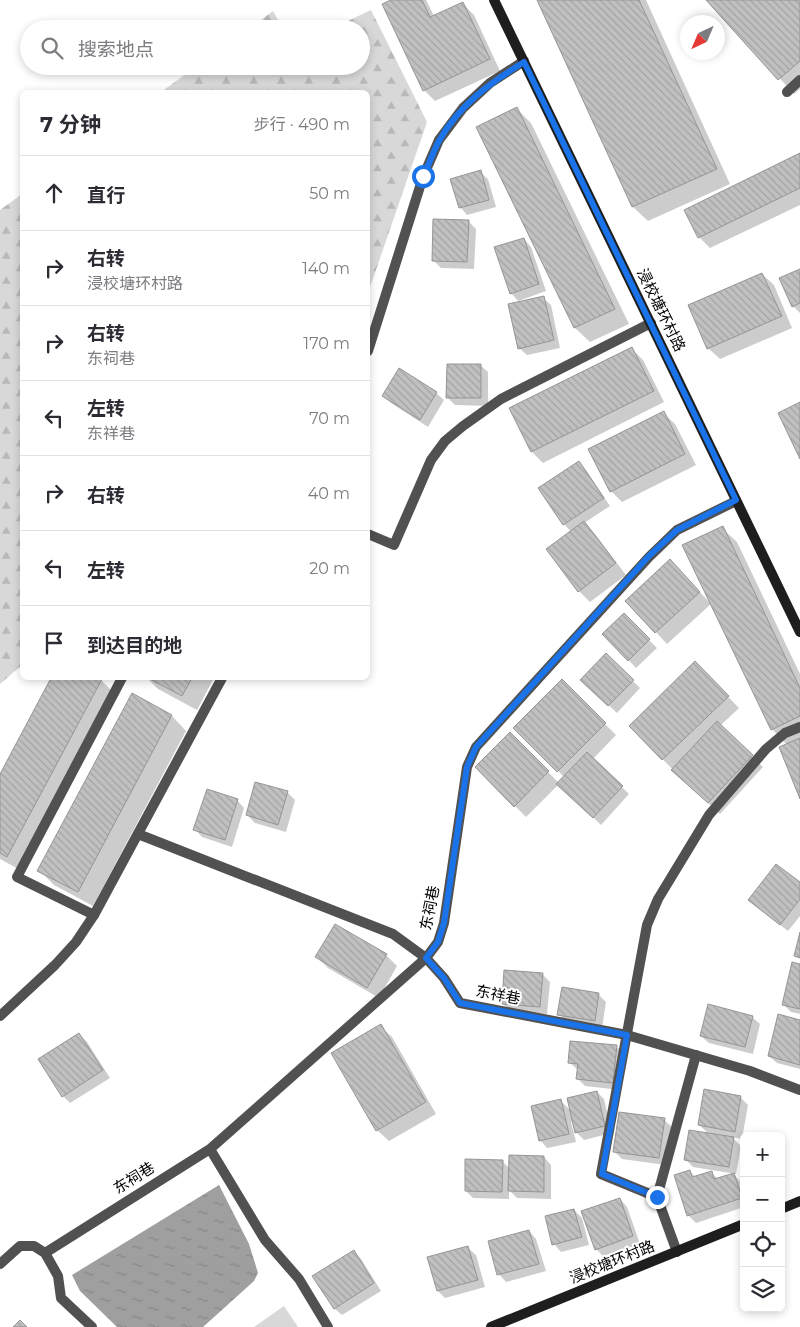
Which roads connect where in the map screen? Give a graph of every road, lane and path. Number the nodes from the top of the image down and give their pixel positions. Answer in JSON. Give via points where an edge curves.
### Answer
{"nodes":[{"id":1,"x":494,"y":0,"type":"edge"},
{"id":2,"x":524,"y":62,"type":"junction"},
{"id":3,"x":800,"y":80,"type":"edge"},
{"id":4,"x":787,"y":92,"type":"dead end"},
{"id":5,"x":651,"y":323,"type":"junction"},
{"id":6,"x":370,"y":345,"type":"edge"},
{"id":7,"x":736,"y":500,"type":"junction"},
{"id":8,"x":370,"y":535,"type":"edge"},
{"id":9,"x":800,"y":632,"type":"edge"},
{"id":10,"x":121,"y":680,"type":"edge"},
{"id":11,"x":221,"y":680,"type":"edge"},
{"id":12,"x":800,"y":727,"type":"edge"},
{"id":13,"x":138,"y":834,"type":"junction"},
{"id":14,"x":94,"y":915,"type":"junction"},
{"id":15,"x":426,"y":958,"type":"junction"},
{"id":16,"x":0,"y":1016,"type":"edge"},
{"id":17,"x":627,"y":1035,"type":"junction"},
{"id":18,"x":696,"y":1055,"type":"junction"},
{"id":19,"x":800,"y":1090,"type":"edge"},
{"id":20,"x":210,"y":1149,"type":"junction"},
{"id":21,"x":657,"y":1197,"type":"junction"},
{"id":22,"x":800,"y":1201,"type":"edge"},
{"id":23,"x":785,"y":1207,"type":"edge"},
{"id":24,"x":740,"y":1226,"type":"edge"},
{"id":25,"x":677,"y":1252,"type":"junction"},
{"id":26,"x":45,"y":1253,"type":"junction"},
{"id":27,"x":0,"y":1264,"type":"edge"},
{"id":28,"x":92,"y":1327,"type":"edge"},
{"id":29,"x":328,"y":1327,"type":"edge"},
{"id":30,"x":491,"y":1327,"type":"edge"}],
"edges":[{"from":1,"to":2,"type":"street","name":"浸校塘环村路"},
{"from":2,"to":5,"type":"street","name":"浸校塘环村路"},
{"from":2,"to":6,"type":"street","via":[[490,83],[462,108],[439,140],[423,176]]},
{"from":3,"to":4,"type":"street"},
{"from":5,"to":7,"type":"street","name":"浸校塘环村路"},
{"from":5,"to":8,"type":"street","via":[[501,399],[463,426],[445,441],[431,460],[394,545]]},
{"from":7,"to":9,"type":"street","name":"浸校塘环村路"},
{"from":7,"to":15,"type":"street","name":"东祠巷","via":[[677,530],[649,556],[476,747],[467,767],[444,923],[438,942]]},
{"from":10,"to":14,"type":"street","via":[[17,877]]},
{"from":11,"to":13,"type":"street"},
{"from":12,"to":17,"type":"street","via":[[766,749],[709,815],[658,899],[647,925]]},
{"from":13,"to":14,"type":"street"},
{"from":13,"to":15,"type":"street","name":"东祥巷","via":[[393,934]]},
{"from":14,"to":16,"type":"street","via":[[55,965]]},
{"from":15,"to":17,"type":"street","name":"东祥巷","via":[[460,1003]]},
{"from":15,"to":20,"type":"street","name":"东祠巷"},
{"from":17,"to":18,"type":"street","name":"东祥巷"},
{"from":17,"to":21,"type":"street","via":[[602,1174]]},
{"from":18,"to":19,"type":"street","name":"东祥巷"},
{"from":18,"to":21,"type":"street"},
{"from":20,"to":26,"type":"street","name":"东祠巷"},
{"from":20,"to":29,"type":"street","via":[[265,1240],[299,1279]]},
{"from":21,"to":25,"type":"street"},
{"from":22,"to":23,"type":"street"},
{"from":24,"to":25,"type":"street","name":"浸校塘环村路"},
{"from":25,"to":30,"type":"street","name":"浸校塘环村路"},
{"from":26,"to":27,"type":"street","via":[[34,1246],[20,1246]]},
{"from":26,"to":28,"type":"street","via":[[58,1276],[61,1298]]}]}
